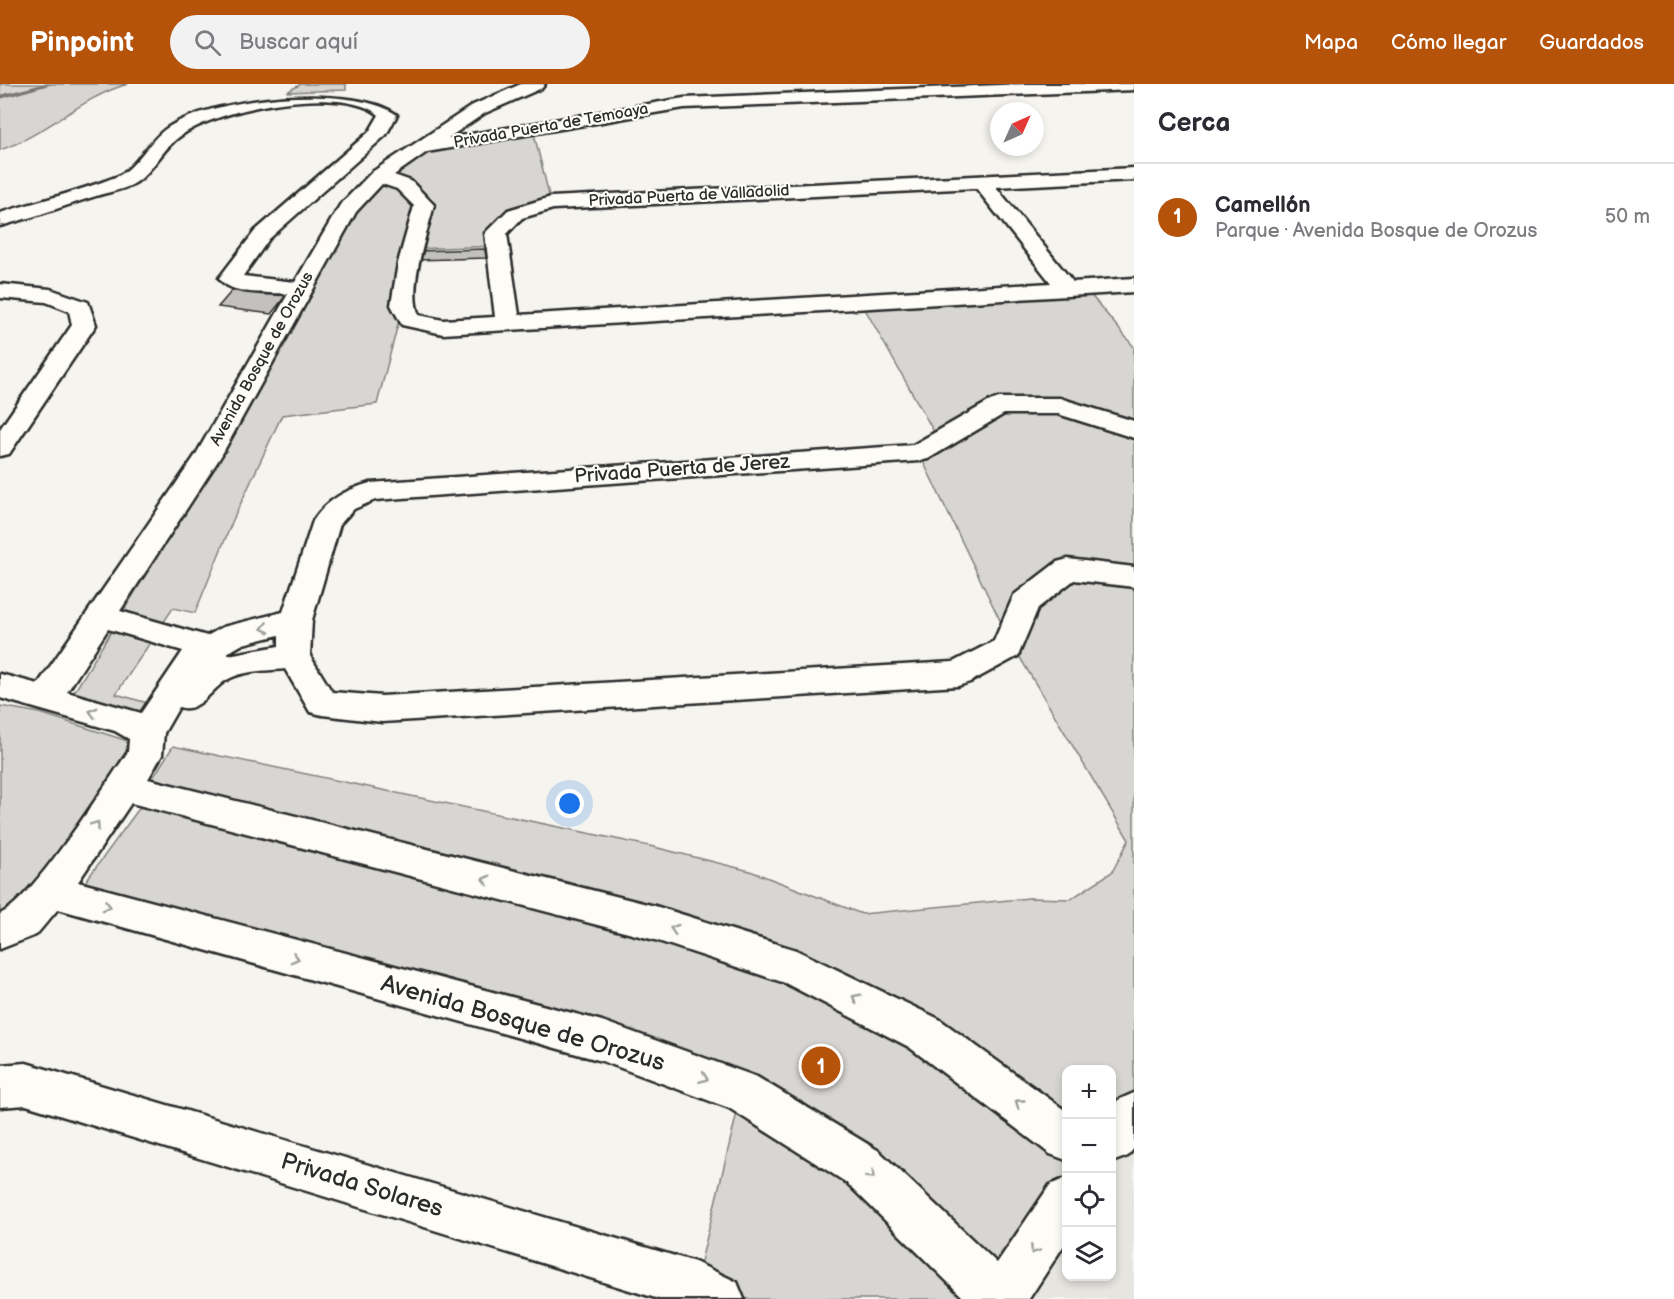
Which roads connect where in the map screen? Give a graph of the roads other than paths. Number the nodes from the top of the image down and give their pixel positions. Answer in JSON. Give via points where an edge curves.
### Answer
{"nodes":[{"id":1,"x":536,"y":84,"type":"edge"},
{"id":2,"x":725,"y":84,"type":"edge"},
{"id":3,"x":1029,"y":84,"type":"edge"},
{"id":4,"x":1134,"y":85,"type":"edge"},
{"id":5,"x":346,"y":87,"type":"edge"},
{"id":6,"x":1047,"y":87,"type":"junction"},
{"id":7,"x":294,"y":88,"type":"edge"},
{"id":8,"x":684,"y":103,"type":"junction"},
{"id":9,"x":418,"y":149,"type":"junction"},
{"id":10,"x":1134,"y":174,"type":"edge"},
{"id":11,"x":379,"y":176,"type":"junction"},
{"id":12,"x":982,"y":182,"type":"junction"},
{"id":13,"x":0,"y":220,"type":"edge"},
{"id":14,"x":1134,"y":285,"type":"edge"},
{"id":15,"x":302,"y":289,"type":"junction"},
{"id":16,"x":1067,"y":289,"type":"junction"},
{"id":17,"x":0,"y":291,"type":"edge"},
{"id":18,"x":508,"y":324,"type":"junction"},
{"id":19,"x":1134,"y":430,"type":"edge"},
{"id":20,"x":0,"y":448,"type":"edge"},
{"id":21,"x":1134,"y":577,"type":"edge"},
{"id":22,"x":101,"y":616,"type":"junction"},
{"id":23,"x":296,"y":620,"type":"junction"},
{"id":24,"x":294,"y":656,"type":"junction"},
{"id":25,"x":212,"y":660,"type":"junction"},
{"id":26,"x":0,"y":686,"type":"edge"},
{"id":27,"x":46,"y":698,"type":"junction"},
{"id":28,"x":147,"y":733,"type":"junction"},
{"id":29,"x":123,"y":787,"type":"junction"},
{"id":30,"x":51,"y":891,"type":"junction"},
{"id":31,"x":0,"y":932,"type":"edge"},
{"id":32,"x":0,"y":1086,"type":"edge"},
{"id":33,"x":1134,"y":1115,"type":"edge"},
{"id":34,"x":1062,"y":1135,"type":"edge"},
{"id":35,"x":1116,"y":1135,"type":"edge"},
{"id":36,"x":1062,"y":1207,"type":"edge"},
{"id":37,"x":720,"y":1299,"type":"edge"},
{"id":38,"x":1001,"y":1299,"type":"edge"}],
"edges":[{"from":1,"to":9,"type":"street","name":"Avenida Bosque de Orozus","via":[[479,109]]},
{"from":2,"to":8,"type":"street","name":"Privada Puerta de Temoaya"},
{"from":3,"to":6,"type":"street","name":"Privada Puerta de Temoaya"},
{"from":4,"to":6,"type":"street","name":"Privada Puerta de Temoaya"},
{"from":5,"to":7,"type":"street"},
{"from":5,"to":15,"type":"street","via":[[379,104],[388,115],[376,135],[261,236],[230,278],[240,283]]},
{"from":6,"to":8,"type":"street","name":"Privada Puerta de Temoaya"},
{"from":7,"to":13,"type":"street","via":[[206,114],[172,133],[128,179]]},
{"from":8,"to":9,"type":"street","name":"Privada Puerta de Temoaya"},
{"from":9,"to":11,"type":"street","name":"Avenida Bosque de Orozus"},
{"from":10,"to":12,"type":"street","name":"Privada Puerta de Valladolid"},
{"from":11,"to":15,"type":"street","name":"Avenida Bosque de Orozus","via":[[347,208]]},
{"from":11,"to":18,"type":"street","via":[[404,185],[424,205],[403,305],[410,320],[442,327]]},
{"from":12,"to":16,"type":"street"},
{"from":12,"to":18,"type":"street","name":"Privada Puerta de Valladolid","via":[[551,203],[515,214],[496,232]]},
{"from":14,"to":16,"type":"street"},
{"from":15,"to":22,"type":"street","name":"Avenida Bosque de Orozus","via":[[208,456]]},
{"from":16,"to":18,"type":"street"},
{"from":17,"to":20,"type":"street","via":[[50,296],[80,307],[84,325]]},
{"from":19,"to":23,"type":"street","name":"Privada Puerta de Jerez","via":[[1060,406],[999,406],[918,453],[370,492],[344,503],[327,521]]},
{"from":21,"to":24,"type":"street","via":[[1068,569],[1025,602],[1007,648],[958,674],[382,709],[322,703]]},
{"from":22,"to":25,"type":"street"},
{"from":22,"to":27,"type":"street","name":"Avenida Bosque de Orozus"},
{"from":23,"to":24,"type":"street","name":"Privada Puerta de Jerez"},
{"from":23,"to":25,"type":"street","one_way":true,"via":[[234,635]]},
{"from":24,"to":25,"type":"street","via":[[241,663]]},
{"from":25,"to":28,"type":"street"},
{"from":26,"to":27,"type":"street"},
{"from":28,"to":27,"type":"street","one_way":true,"via":[[126,721]]},
{"from":28,"to":29,"type":"street","via":[[145,755]]},
{"from":30,"to":29,"type":"street","one_way":true},
{"from":34,"to":29,"type":"street","one_way":true,"via":[[924,1033],[796,968],[655,923]]},
{"from":30,"to":31,"type":"street","via":[[22,923]]},
{"from":30,"to":38,"type":"street","name":"Avenida Bosque de Orozus","one_way":true,"via":[[602,1041],[742,1092],[863,1167]]},
{"from":32,"to":37,"type":"street","name":"Privada Solares","via":[[26,1084],[695,1286]]},
{"from":33,"to":35,"type":"street"},
{"from":36,"to":38,"type":"street","one_way":true}]}
